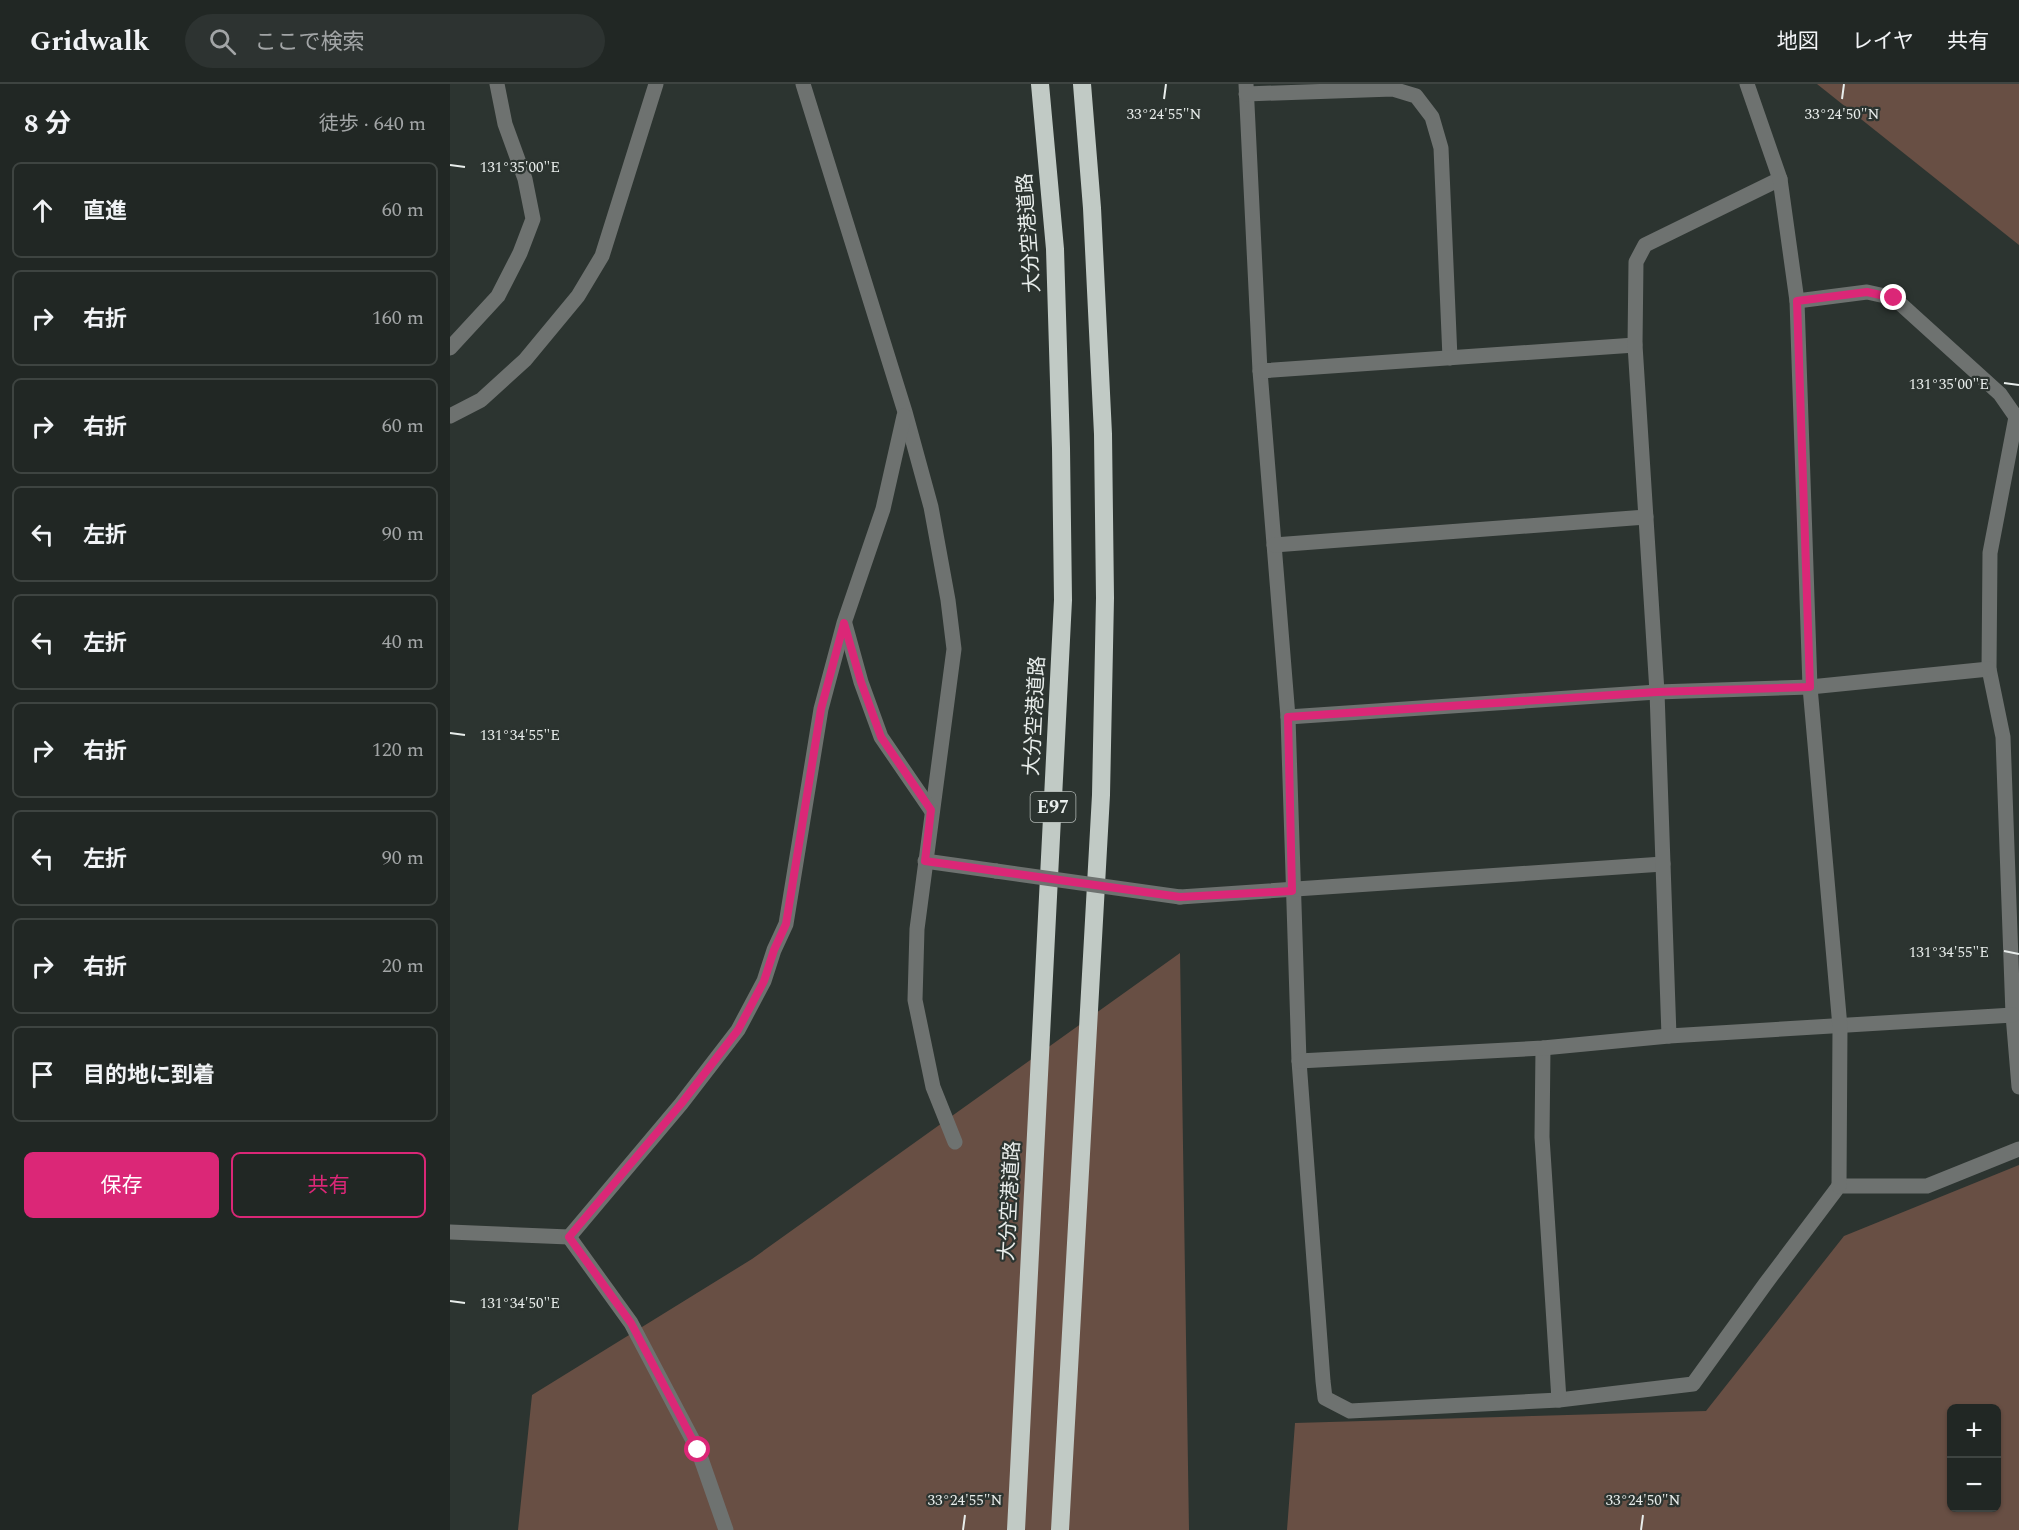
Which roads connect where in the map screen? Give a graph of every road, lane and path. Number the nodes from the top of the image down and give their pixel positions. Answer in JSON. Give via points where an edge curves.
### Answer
{"nodes":[{"id":1,"x":496,"y":84,"type":"edge"},
{"id":2,"x":656,"y":84,"type":"edge"},
{"id":3,"x":803,"y":84,"type":"edge"},
{"id":4,"x":1040,"y":84,"type":"edge"},
{"id":5,"x":1082,"y":84,"type":"edge"},
{"id":6,"x":1747,"y":84,"type":"edge"},
{"id":7,"x":1246,"y":89,"type":"edge"},
{"id":8,"x":1780,"y":179,"type":"junction"},
{"id":9,"x":1797,"y":301,"type":"junction"},
{"id":10,"x":1635,"y":345,"type":"junction"},
{"id":11,"x":450,"y":348,"type":"edge"},
{"id":12,"x":1450,"y":358,"type":"junction"},
{"id":13,"x":1260,"y":371,"type":"junction"},
{"id":14,"x":905,"y":412,"type":"junction"},
{"id":15,"x":450,"y":416,"type":"edge"},
{"id":16,"x":1646,"y":517,"type":"junction"},
{"id":17,"x":1274,"y":545,"type":"junction"},
{"id":18,"x":844,"y":623,"type":"junction"},
{"id":19,"x":1989,"y":669,"type":"junction"},
{"id":20,"x":1810,"y":687,"type":"junction"},
{"id":21,"x":1657,"y":692,"type":"junction"},
{"id":22,"x":1288,"y":717,"type":"junction"},
{"id":23,"x":931,"y":810,"type":"junction"},
{"id":24,"x":925,"y":861,"type":"junction"},
{"id":25,"x":1663,"y":864,"type":"junction"},
{"id":26,"x":1292,"y":891,"type":"junction"},
{"id":27,"x":2013,"y":1015,"type":"junction"},
{"id":28,"x":1840,"y":1027,"type":"junction"},
{"id":29,"x":1669,"y":1036,"type":"junction"},
{"id":30,"x":1543,"y":1048,"type":"junction"},
{"id":31,"x":1299,"y":1061,"type":"junction"},
{"id":32,"x":2019,"y":1087,"type":"edge"},
{"id":33,"x":955,"y":1142,"type":"dead end"},
{"id":34,"x":2019,"y":1149,"type":"edge"},
{"id":35,"x":1839,"y":1186,"type":"junction"},
{"id":36,"x":450,"y":1232,"type":"edge"},
{"id":37,"x":569,"y":1237,"type":"junction"},
{"id":38,"x":1559,"y":1400,"type":"junction"},
{"id":39,"x":726,"y":1530,"type":"edge"},
{"id":40,"x":1016,"y":1530,"type":"edge"},
{"id":41,"x":1060,"y":1530,"type":"edge"}],
"edges":[{"from":1,"to":11,"type":"street","via":[[533,219],[498,296]]},
{"from":2,"to":15,"type":"street","via":[[602,256],[578,296],[525,360],[481,400]]},
{"from":3,"to":14,"type":"street"},
{"from":4,"to":40,"type":"highway","name":"大分空港道路","number":"E97","via":[[1055,249],[1063,600]]},
{"from":5,"to":41,"type":"highway","number":"E97","via":[[1103,434],[1105,610],[1101,795]]},
{"from":6,"to":8,"type":"street"},
{"from":7,"to":12,"type":"street","via":[[1393,90],[1416,96],[1432,117],[1441,148]]},
{"from":7,"to":13,"type":"street"},
{"from":8,"to":9,"type":"street"},
{"from":8,"to":10,"type":"street","via":[[1645,245],[1636,262]]},
{"from":9,"to":19,"type":"street","via":[[1867,292],[1894,298],[2000,394],[2016,417],[1990,553]]},
{"from":9,"to":20,"type":"street"},
{"from":10,"to":12,"type":"street"},
{"from":10,"to":16,"type":"street"},
{"from":12,"to":13,"type":"street"},
{"from":13,"to":17,"type":"street"},
{"from":14,"to":18,"type":"street","via":[[883,509]]},
{"from":14,"to":23,"type":"street","via":[[931,507],[954,649]]},
{"from":16,"to":17,"type":"street"},
{"from":16,"to":21,"type":"street"},
{"from":17,"to":22,"type":"street"},
{"from":18,"to":23,"type":"street","via":[[881,737]]},
{"from":18,"to":37,"type":"street","via":[[821,709],[786,924],[764,981],[738,1030]]},
{"from":19,"to":20,"type":"street"},
{"from":19,"to":27,"type":"street","via":[[2003,737]]},
{"from":20,"to":21,"type":"street"},
{"from":20,"to":28,"type":"street"},
{"from":21,"to":22,"type":"street"},
{"from":21,"to":25,"type":"street"},
{"from":22,"to":26,"type":"street"},
{"from":23,"to":24,"type":"street"},
{"from":24,"to":26,"type":"street","bridge":true,"via":[[1180,897]]},
{"from":24,"to":33,"type":"street","via":[[917,929],[915,1000],[933,1087]]},
{"from":25,"to":26,"type":"street"},
{"from":25,"to":29,"type":"street"},
{"from":26,"to":31,"type":"street"},
{"from":27,"to":28,"type":"street"},
{"from":27,"to":32,"type":"street"},
{"from":28,"to":29,"type":"street"},
{"from":28,"to":35,"type":"street"},
{"from":29,"to":30,"type":"street"},
{"from":30,"to":31,"type":"street"},
{"from":30,"to":38,"type":"street","via":[[1542,1137]]},
{"from":31,"to":38,"type":"street","via":[[1326,1398],[1350,1411]]},
{"from":34,"to":35,"type":"street","via":[[1927,1186]]},
{"from":35,"to":38,"type":"street","via":[[1693,1384]]},
{"from":36,"to":37,"type":"street"},
{"from":37,"to":39,"type":"street","via":[[631,1323],[698,1450]]}]}
